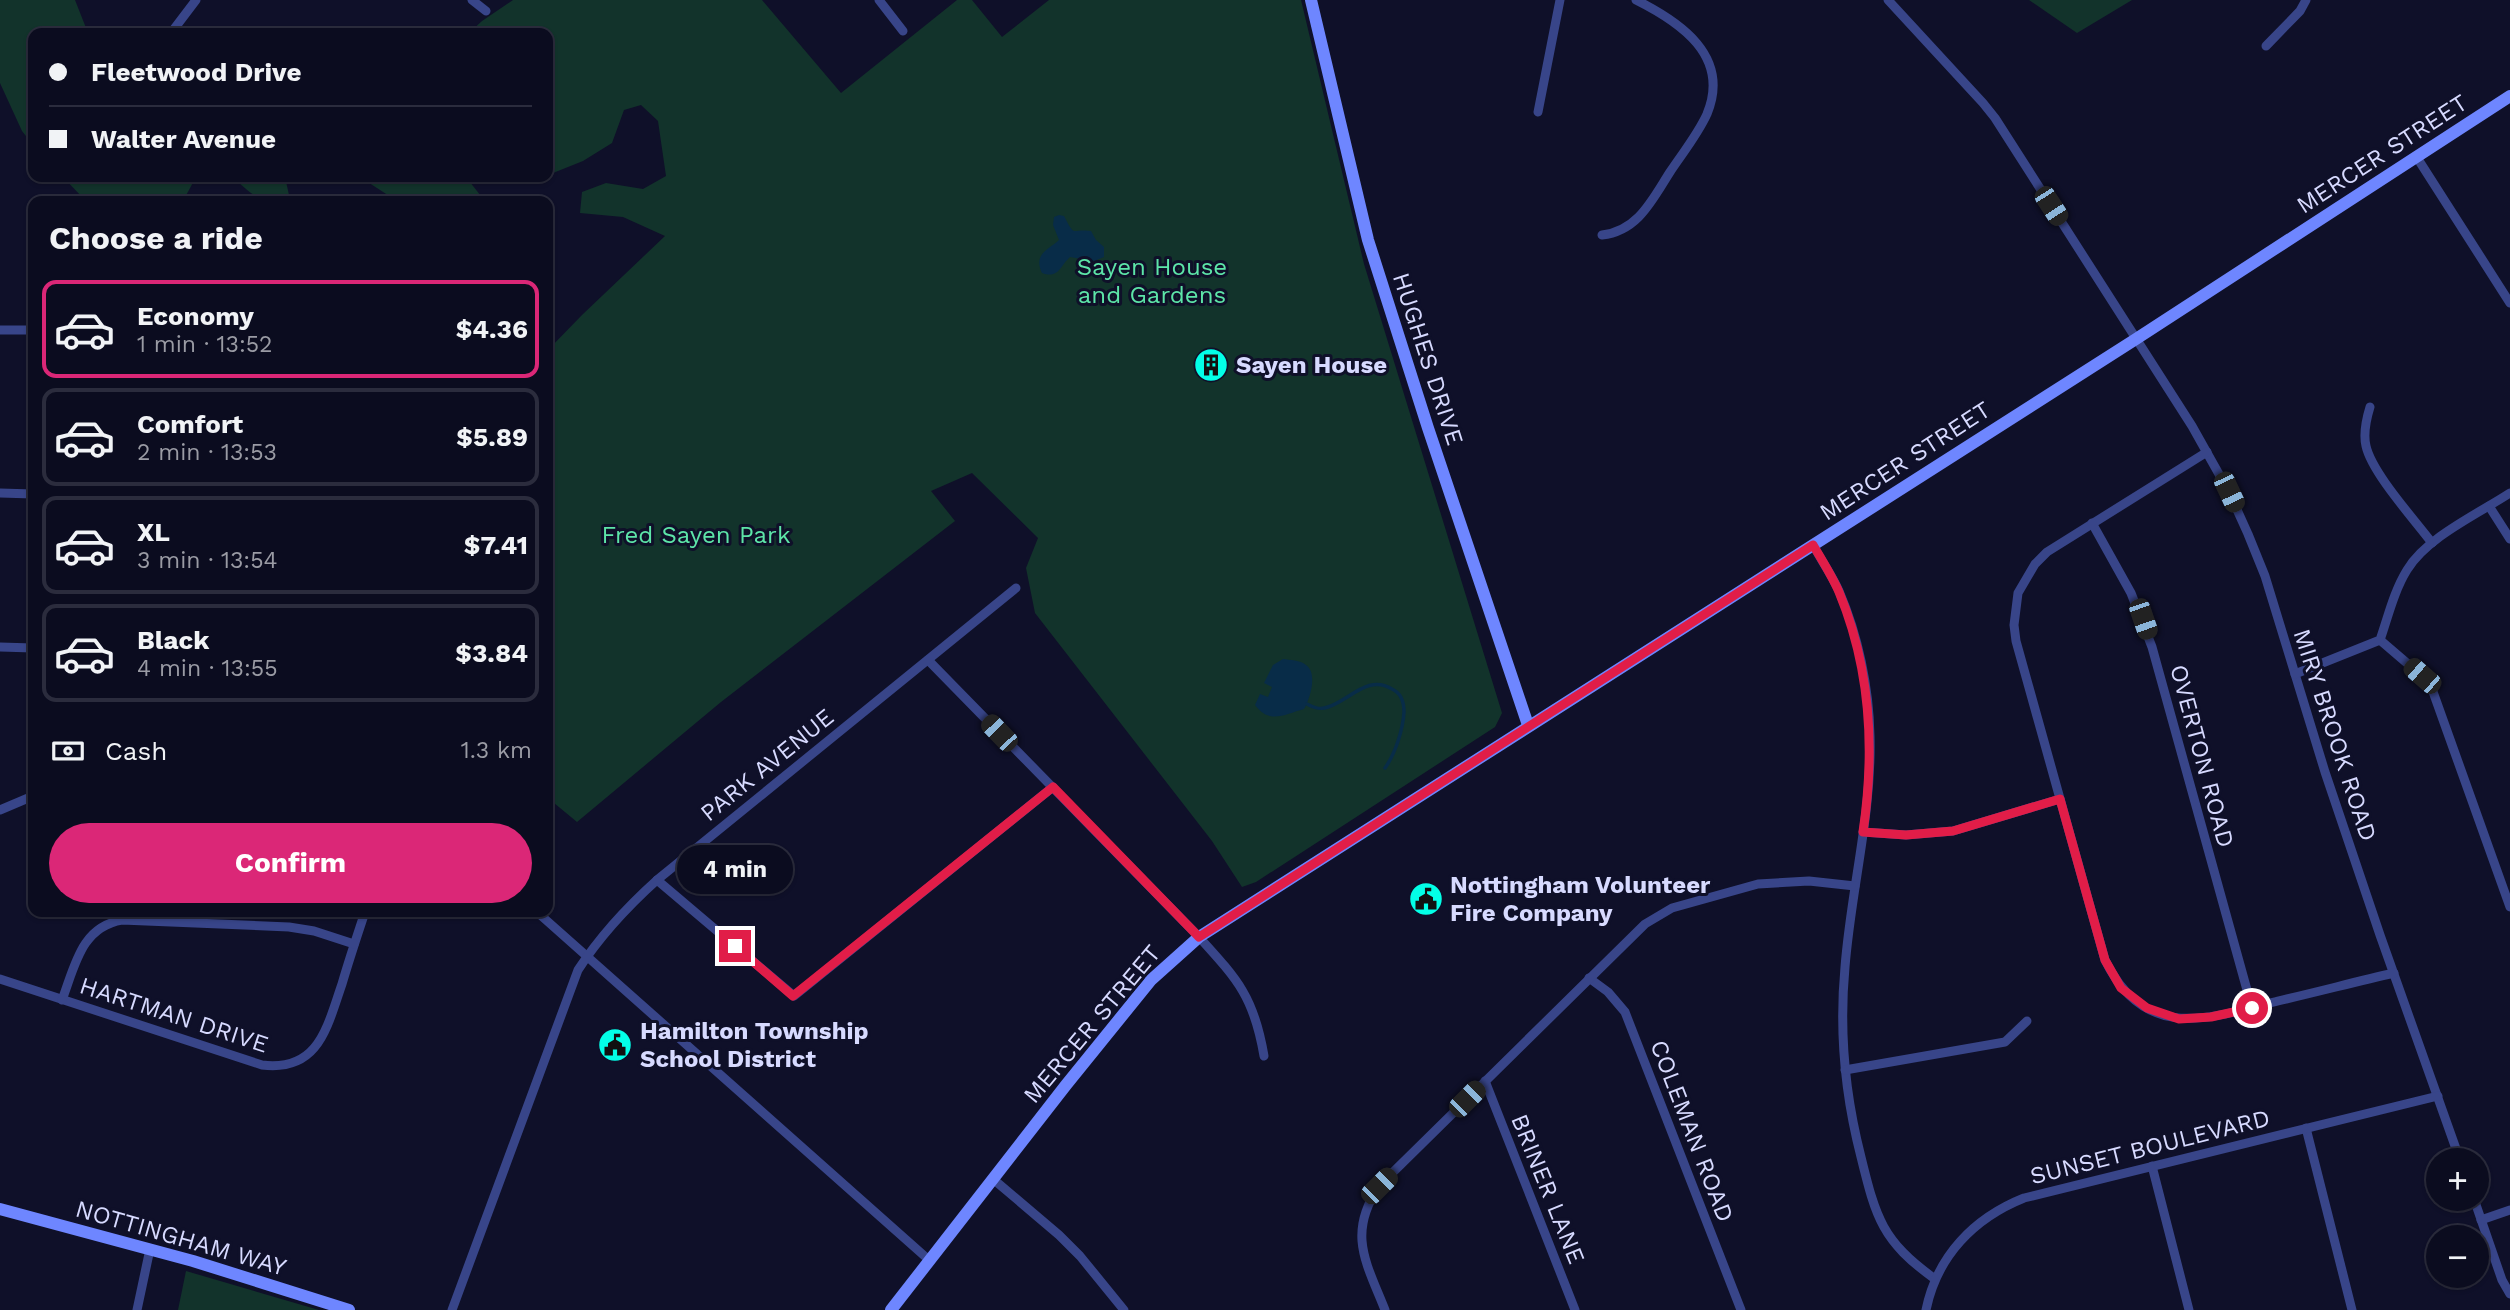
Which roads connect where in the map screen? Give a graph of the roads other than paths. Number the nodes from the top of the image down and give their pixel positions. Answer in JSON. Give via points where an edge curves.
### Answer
{"nodes":[{"id":1,"x":196,"y":0,"type":"edge"},
{"id":2,"x":472,"y":0,"type":"edge"},
{"id":3,"x":878,"y":0,"type":"edge"},
{"id":4,"x":1311,"y":0,"type":"edge"},
{"id":5,"x":1560,"y":0,"type":"edge"},
{"id":6,"x":1636,"y":0,"type":"edge"},
{"id":7,"x":1888,"y":0,"type":"edge"},
{"id":8,"x":2306,"y":0,"type":"edge"},
{"id":9,"x":486,"y":11,"type":"dead end"},
{"id":10,"x":176,"y":28,"type":"edge"},
{"id":11,"x":904,"y":31,"type":"dead end"},
{"id":12,"x":2266,"y":46,"type":"dead end"},
{"id":13,"x":2510,"y":96,"type":"edge"},
{"id":14,"x":1538,"y":112,"type":"dead end"},
{"id":15,"x":2416,"y":156,"type":"junction"},
{"id":16,"x":1602,"y":235,"type":"dead end"},
{"id":17,"x":2510,"y":303,"type":"edge"},
{"id":18,"x":0,"y":330,"type":"edge"},
{"id":19,"x":28,"y":330,"type":"edge"},
{"id":20,"x":2136,"y":339,"type":"junction"},
{"id":21,"x":2370,"y":407,"type":"dead end"},
{"id":22,"x":2207,"y":452,"type":"junction"},
{"id":23,"x":0,"y":493,"type":"edge"},
{"id":24,"x":2510,"y":493,"type":"edge"},
{"id":25,"x":28,"y":494,"type":"edge"},
{"id":26,"x":2489,"y":506,"type":"junction"},
{"id":27,"x":2092,"y":523,"type":"junction"},
{"id":28,"x":2510,"y":539,"type":"edge"},
{"id":29,"x":2432,"y":543,"type":"junction"},
{"id":30,"x":1813,"y":545,"type":"junction"},
{"id":31,"x":1016,"y":588,"type":"dead end"},
{"id":32,"x":2380,"y":640,"type":"junction"},
{"id":33,"x":0,"y":647,"type":"edge"},
{"id":34,"x":28,"y":648,"type":"edge"},
{"id":35,"x":928,"y":660,"type":"junction"},
{"id":36,"x":2295,"y":674,"type":"junction"},
{"id":37,"x":1528,"y":725,"type":"junction"},
{"id":38,"x":1053,"y":787,"type":"junction"},
{"id":39,"x":28,"y":798,"type":"edge"},
{"id":40,"x":2060,"y":799,"type":"junction"},
{"id":41,"x":0,"y":810,"type":"edge"},
{"id":42,"x":1863,"y":832,"type":"junction"},
{"id":43,"x":657,"y":880,"type":"junction"},
{"id":44,"x":1855,"y":886,"type":"junction"},
{"id":45,"x":2510,"y":907,"type":"edge"},
{"id":46,"x":363,"y":917,"type":"edge"},
{"id":47,"x":543,"y":917,"type":"edge"},
{"id":48,"x":1199,"y":937,"type":"junction"},
{"id":49,"x":355,"y":944,"type":"junction"},
{"id":50,"x":587,"y":956,"type":"junction"},
{"id":51,"x":2394,"y":973,"type":"junction"},
{"id":52,"x":1589,"y":978,"type":"junction"},
{"id":53,"x":0,"y":979,"type":"edge"},
{"id":54,"x":62,"y":1000,"type":"junction"},
{"id":55,"x":2252,"y":1008,"type":"junction"},
{"id":56,"x":2027,"y":1021,"type":"dead end"},
{"id":57,"x":1264,"y":1056,"type":"dead end"},
{"id":58,"x":1845,"y":1070,"type":"junction"},
{"id":59,"x":1485,"y":1081,"type":"junction"},
{"id":60,"x":2438,"y":1096,"type":"junction"},
{"id":61,"x":2306,"y":1128,"type":"junction"},
{"id":62,"x":2456,"y":1148,"type":"edge"},
{"id":63,"x":2152,"y":1166,"type":"junction"},
{"id":64,"x":993,"y":1179,"type":"junction"},
{"id":65,"x":0,"y":1209,"type":"edge"},
{"id":66,"x":2510,"y":1210,"type":"edge"},
{"id":67,"x":2478,"y":1211,"type":"edge"},
{"id":68,"x":2481,"y":1220,"type":"junction"},
{"id":69,"x":150,"y":1249,"type":"junction"},
{"id":70,"x":929,"y":1260,"type":"junction"},
{"id":71,"x":1935,"y":1279,"type":"junction"},
{"id":72,"x":2510,"y":1294,"type":"edge"},
{"id":73,"x":137,"y":1310,"type":"edge"},
{"id":74,"x":349,"y":1310,"type":"edge"},
{"id":75,"x":452,"y":1310,"type":"edge"},
{"id":76,"x":891,"y":1310,"type":"edge"},
{"id":77,"x":1124,"y":1310,"type":"edge"},
{"id":78,"x":1385,"y":1310,"type":"edge"},
{"id":79,"x":1575,"y":1310,"type":"edge"},
{"id":80,"x":1741,"y":1310,"type":"edge"},
{"id":81,"x":1926,"y":1310,"type":"edge"},
{"id":82,"x":2189,"y":1310,"type":"edge"},
{"id":83,"x":2352,"y":1310,"type":"edge"}],
"edges":[{"from":1,"to":10,"type":"street"},
{"from":2,"to":9,"type":"street"},
{"from":3,"to":11,"type":"street"},
{"from":4,"to":37,"type":"street","name":"HUGHES DRIVE","via":[[1367,240]]},
{"from":5,"to":14,"type":"street"},
{"from":6,"to":16,"type":"street","via":[[1678,24],[1700,45],[1711,71],[1711,100],[1700,126],[1642,215],[1621,231]]},
{"from":7,"to":20,"type":"street","name":"MIRY BROOK ROAD","via":[[1989,110]]},
{"from":8,"to":12,"type":"street"},
{"from":13,"to":15,"type":"street","name":"MERCER STREET"},
{"from":15,"to":17,"type":"street"},
{"from":15,"to":20,"type":"street","name":"MERCER STREET"},
{"from":18,"to":19,"type":"street"},
{"from":20,"to":22,"type":"street","name":"MIRY BROOK ROAD"},
{"from":20,"to":30,"type":"street","name":"MERCER STREET"},
{"from":21,"to":29,"type":"street","via":[[2365,432],[2374,465]]},
{"from":22,"to":27,"type":"street"},
{"from":22,"to":36,"type":"street","name":"MIRY BROOK ROAD","via":[[2261,566]]},
{"from":23,"to":25,"type":"street"},
{"from":24,"to":26,"type":"street"},
{"from":26,"to":28,"type":"street"},
{"from":26,"to":29,"type":"street"},
{"from":27,"to":40,"type":"street","via":[[2035,564],[2014,608],[2016,641]]},
{"from":27,"to":55,"type":"street","name":"OVERTON ROAD","via":[[2131,593],[2152,647]]},
{"from":29,"to":32,"type":"street","via":[[2399,583]]},
{"from":30,"to":37,"type":"street","name":"MERCER STREET"},
{"from":30,"to":42,"type":"street","via":[[1839,590],[1861,660],[1870,734]]},
{"from":31,"to":35,"type":"street","name":"PARK AVENUE"},
{"from":32,"to":36,"type":"street"},
{"from":32,"to":45,"type":"street","via":[[2432,689]]},
{"from":33,"to":34,"type":"street"},
{"from":35,"to":38,"type":"street"},
{"from":35,"to":43,"type":"street","name":"PARK AVENUE"},
{"from":36,"to":51,"type":"street","name":"MIRY BROOK ROAD"},
{"from":37,"to":48,"type":"street","name":"MERCER STREET"},
{"from":38,"to":43,"type":"street","via":[[793,996]]},
{"from":38,"to":48,"type":"street"},
{"from":39,"to":41,"type":"street"},
{"from":40,"to":42,"type":"street","via":[[1953,831]]},
{"from":40,"to":55,"type":"street","via":[[2105,960],[2121,988],[2147,1008],[2179,1019]]},
{"from":42,"to":44,"type":"street"},
{"from":43,"to":50,"type":"street","name":"PARK AVENUE"},
{"from":44,"to":52,"type":"street","via":[[1809,881],[1758,884],[1672,908],[1645,924]]},
{"from":44,"to":58,"type":"street","via":[[1843,992]]},
{"from":46,"to":49,"type":"street","name":"HARTMAN DRIVE"},
{"from":47,"to":50,"type":"street"},
{"from":48,"to":57,"type":"street","via":[[1238,981],[1259,1025]]},
{"from":48,"to":64,"type":"street","name":"MERCER STREET","via":[[1151,980]]},
{"from":49,"to":54,"type":"street","via":[[289,927],[111,922],[84,944]]},
{"from":49,"to":54,"type":"street","name":"HARTMAN DRIVE","via":[[325,1033],[309,1054],[286,1066],[262,1066]]},
{"from":50,"to":70,"type":"street"},
{"from":50,"to":75,"type":"street","name":"PARK AVENUE"},
{"from":51,"to":55,"type":"street"},
{"from":51,"to":60,"type":"street","name":"MIRY BROOK ROAD"},
{"from":52,"to":59,"type":"street"},
{"from":52,"to":80,"type":"street","name":"COLEMAN ROAD","via":[[1625,1012]]},
{"from":53,"to":54,"type":"street","name":"HARTMAN DRIVE"},
{"from":56,"to":58,"type":"street","via":[[2005,1042]]},
{"from":58,"to":71,"type":"street","via":[[1857,1144],[1877,1215],[1902,1253]]},
{"from":59,"to":78,"type":"street","via":[[1370,1200],[1361,1243]]},
{"from":59,"to":79,"type":"street","name":"BRINER LANE"},
{"from":60,"to":61,"type":"street","name":"SUNSET BOULEVARD"},
{"from":60,"to":62,"type":"street","name":"MIRY BROOK ROAD"},
{"from":61,"to":63,"type":"street","name":"SUNSET BOULEVARD"},
{"from":61,"to":83,"type":"street"},
{"from":63,"to":71,"type":"street","name":"SUNSET BOULEVARD","via":[[2005,1206],[1961,1239]]},
{"from":63,"to":82,"type":"street"},
{"from":64,"to":70,"type":"street","name":"MERCER STREET"},
{"from":64,"to":77,"type":"street","via":[[1080,1256]]},
{"from":65,"to":69,"type":"street","name":"NOTTINGHAM WAY"},
{"from":66,"to":68,"type":"street"},
{"from":67,"to":68,"type":"street"},
{"from":68,"to":72,"type":"street"},
{"from":69,"to":73,"type":"street"},
{"from":69,"to":74,"type":"street","name":"NOTTINGHAM WAY"},
{"from":70,"to":76,"type":"street","name":"MERCER STREET"},
{"from":71,"to":81,"type":"street","name":"SUNSET BOULEVARD"}]}
